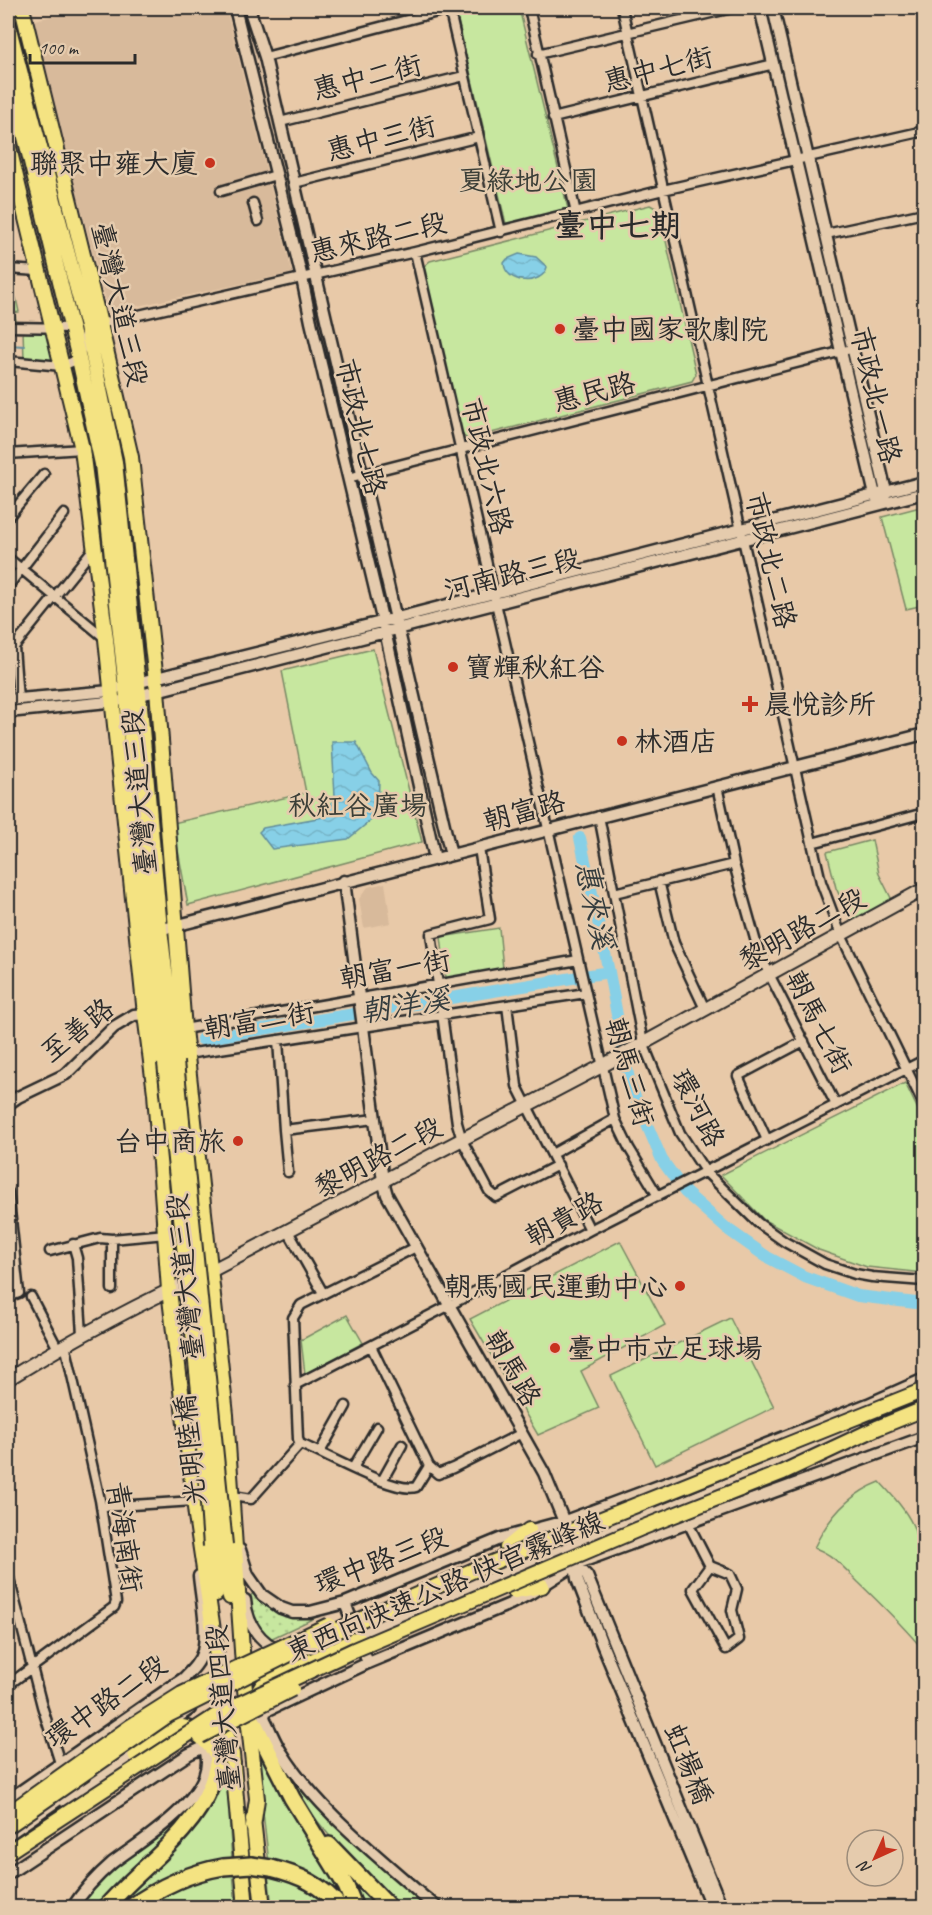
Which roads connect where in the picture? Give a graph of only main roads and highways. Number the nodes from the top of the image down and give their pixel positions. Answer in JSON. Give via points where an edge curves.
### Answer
{"nodes":[{"id":1,"x":22,"y":8,"type":"edge"},
{"id":2,"x":8,"y":25,"type":"edge"},
{"id":3,"x":8,"y":67,"type":"edge"},
{"id":4,"x":8,"y":144,"type":"edge"},
{"id":5,"x":93,"y":325,"type":"junction"},
{"id":6,"x":132,"y":690,"type":"junction"},
{"id":7,"x":924,"y":889,"type":"edge"},
{"id":8,"x":149,"y":932,"type":"junction"},
{"id":9,"x":176,"y":1060,"type":"junction"},
{"id":10,"x":155,"y":1093,"type":"junction"},
{"id":11,"x":209,"y":1272,"type":"junction"},
{"id":12,"x":169,"y":1290,"type":"junction"},
{"id":13,"x":8,"y":1379,"type":"edge"},
{"id":14,"x":924,"y":1381,"type":"edge"},
{"id":15,"x":924,"y":1390,"type":"edge"},
{"id":16,"x":924,"y":1409,"type":"edge"},
{"id":17,"x":876,"y":1410,"type":"junction"},
{"id":18,"x":924,"y":1413,"type":"edge"},
{"id":19,"x":878,"y":1428,"type":"junction"},
{"id":20,"x":529,"y":1530,"type":"road end"},
{"id":21,"x":218,"y":1545,"type":"junction"},
{"id":22,"x":238,"y":1584,"type":"joint"},
{"id":23,"x":542,"y":1586,"type":"road end"},
{"id":24,"x":357,"y":1635,"type":"road end"},
{"id":25,"x":219,"y":1650,"type":"junction"},
{"id":26,"x":259,"y":1658,"type":"junction"},
{"id":27,"x":246,"y":1676,"type":"junction"},
{"id":28,"x":189,"y":1704,"type":"junction"},
{"id":29,"x":252,"y":1705,"type":"junction"},
{"id":30,"x":162,"y":1707,"type":"junction"},
{"id":31,"x":223,"y":1717,"type":"junction"},
{"id":32,"x":210,"y":1730,"type":"junction"},
{"id":33,"x":134,"y":1752,"type":"road end"},
{"id":34,"x":218,"y":1755,"type":"junction"},
{"id":35,"x":269,"y":1755,"type":"junction"},
{"id":36,"x":233,"y":1763,"type":"junction"},
{"id":37,"x":292,"y":1798,"type":"junction"},
{"id":38,"x":8,"y":1814,"type":"edge"},
{"id":39,"x":8,"y":1826,"type":"edge"},
{"id":40,"x":253,"y":1827,"type":"junction"},
{"id":41,"x":8,"y":1852,"type":"edge"},
{"id":42,"x":8,"y":1863,"type":"edge"},
{"id":43,"x":245,"y":1905,"type":"edge"},
{"id":44,"x":105,"y":1908,"type":"edge"},
{"id":45,"x":130,"y":1908,"type":"edge"},
{"id":46,"x":264,"y":1908,"type":"edge"},
{"id":47,"x":341,"y":1908,"type":"edge"},
{"id":48,"x":355,"y":1908,"type":"edge"},
{"id":49,"x":390,"y":1908,"type":"edge"}],
"edges":[{"from":1,"to":5,"type":"main road","name":"臺灣大道三段"},
{"from":2,"to":5,"type":"main road","name":"臺灣大道三段"},
{"from":3,"to":6,"type":"main road","name":"臺灣大道三段","via":[[102,464]]},
{"from":4,"to":8,"type":"main road","name":"臺灣大道三段","via":[[82,449],[111,697]]},
{"from":5,"to":6,"type":"main road","name":"臺灣大道三段","via":[[115,462]]},
{"from":5,"to":9,"type":"main road","name":"臺灣大道三段","via":[[131,458],[156,684],[184,1029]]},
{"from":6,"to":8,"type":"main road","name":"臺灣大道三段"},
{"from":7,"to":11,"type":"main road","name":"黎明路二段","via":[[527,1106]]},
{"from":8,"to":9,"type":"main road","name":"臺灣大道三段"},
{"from":8,"to":10,"type":"main road","name":"臺灣大道三段","via":[[145,1014]]},
{"from":9,"to":10,"type":"main road","name":"臺灣大道三段"},
{"from":9,"to":11,"type":"main road","name":"臺灣大道三段"},
{"from":9,"to":21,"type":"main road","name":"光明陸橋","bridge":true},
{"from":10,"to":12,"type":"main road","name":"臺灣大道三段"},
{"from":11,"to":12,"type":"main road","name":"黎明路二段"},
{"from":11,"to":22,"type":"main road","name":"臺灣大道三段","via":[[226,1415]]},
{"from":12,"to":13,"type":"main road","name":"黎明路二段","via":[[82,1334]]},
{"from":12,"to":25,"type":"main road","name":"臺灣大道三段","via":[[196,1516]]},
{"from":14,"to":17,"type":"main road","via":[[884,1401]]},
{"from":15,"to":17,"type":"main road","name":"東西向快速公路 快官霧峰線","bridge":true},
{"from":16,"to":19,"type":"main road","name":"東西向快速公路 快官霧峰線","bridge":true},
{"from":17,"to":27,"type":"main road","name":"東西向快速公路 快官霧峰線","bridge":true,"via":[[474,1570],[346,1626]]},
{"from":18,"to":19,"type":"main road","bridge":true},
{"from":19,"to":29,"type":"main road","name":"東西向快速公路 快官霧峰線","bridge":true,"via":[[783,1472],[354,1650]]},
{"from":20,"to":26,"type":"main road","bridge":true,"via":[[507,1548]]},
{"from":21,"to":25,"type":"main road"},
{"from":21,"to":40,"type":"main road","name":"臺灣大道四段","via":[[235,1642]]},
{"from":22,"to":29,"type":"main road","name":"臺灣大道四段"},
{"from":23,"to":29,"type":"main road","bridge":true,"via":[[514,1591]]},
{"from":24,"to":35,"type":"highway","via":[[264,1683],[257,1694],[254,1717]]},
{"from":25,"to":31,"type":"main road","name":"臺灣大道四段"},
{"from":25,"to":36,"type":"main road","name":"臺灣大道四段"},
{"from":26,"to":27,"type":"main road","bridge":true},
{"from":26,"to":30,"type":"main road","bridge":true},
{"from":27,"to":28,"type":"main road","name":"東西向快速公路 快官霧峰線","bridge":true},
{"from":28,"to":30,"type":"main road","bridge":true},
{"from":28,"to":39,"type":"main road","name":"東西向快速公路 快官霧峰線","bridge":true},
{"from":29,"to":31,"type":"main road","name":"東西向快速公路 快官霧峰線","bridge":true},
{"from":29,"to":32,"type":"main road","bridge":true},
{"from":29,"to":35,"type":"highway"},
{"from":29,"to":40,"type":"main road","name":"臺灣大道四段","via":[[257,1800]]},
{"from":30,"to":38,"type":"main road","bridge":true},
{"from":31,"to":32,"type":"main road","bridge":true},
{"from":31,"to":34,"type":"highway"},
{"from":31,"to":36,"type":"main road","name":"臺灣大道四段"},
{"from":31,"to":41,"type":"main road","name":"東西向快速公路 快官霧峰線","bridge":true},
{"from":32,"to":42,"type":"main road","bridge":true},
{"from":33,"to":34,"type":"highway","via":[[178,1727],[186,1727]]},
{"from":34,"to":44,"type":"highway","via":[[210,1787],[193,1816]]},
{"from":35,"to":37,"type":"highway"},
{"from":36,"to":43,"type":"main road","name":"臺灣大道四段"},
{"from":37,"to":48,"type":"highway","via":[[346,1886]]},
{"from":37,"to":49,"type":"highway","via":[[335,1852]]},
{"from":40,"to":46,"type":"main road","name":"臺灣大道四段"},
{"from":45,"to":47,"type":"highway","bridge":true,"via":[[177,1880],[206,1870],[250,1865],[292,1873],[318,1885]]}]}
